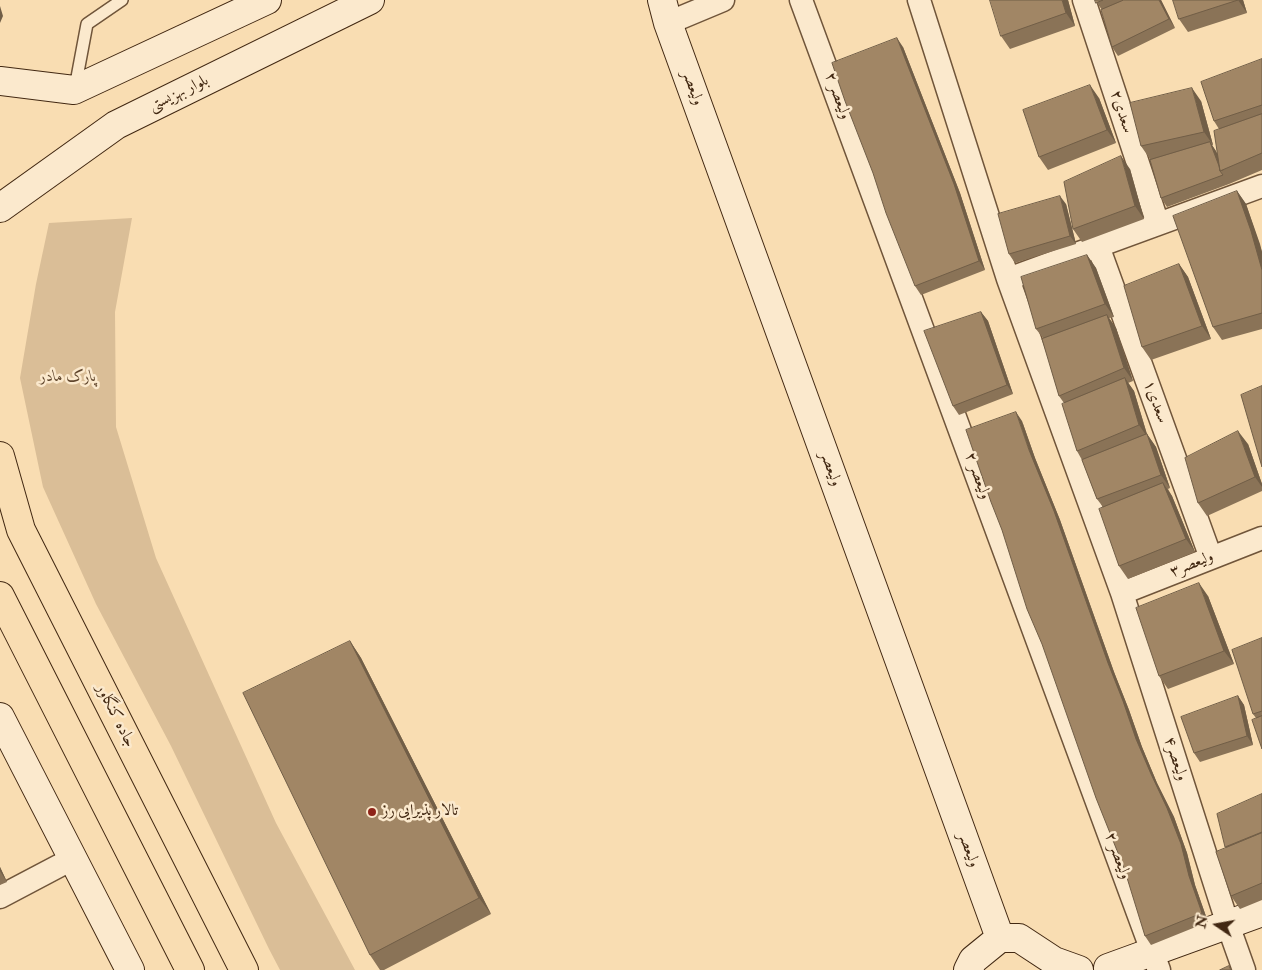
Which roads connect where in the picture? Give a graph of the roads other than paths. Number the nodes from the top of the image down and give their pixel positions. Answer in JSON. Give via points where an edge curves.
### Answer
{"nodes":[{"id":1,"x":122,"y":0,"type":"edge"},
{"id":2,"x":370,"y":0,"type":"edge"},
{"id":3,"x":723,"y":0,"type":"edge"},
{"id":4,"x":801,"y":0,"type":"edge"},
{"id":5,"x":919,"y":0,"type":"edge"},
{"id":6,"x":1084,"y":0,"type":"edge"},
{"id":7,"x":252,"y":3,"type":"edge"},
{"id":8,"x":665,"y":12,"type":"edge"},
{"id":9,"x":0,"y":82,"type":"edge"},
{"id":10,"x":74,"y":90,"type":"junction"},
{"id":11,"x":1260,"y":192,"type":"edge"},
{"id":12,"x":0,"y":208,"type":"edge"},
{"id":13,"x":1158,"y":224,"type":"junction"},
{"id":14,"x":1098,"y":246,"type":"junction"},
{"id":15,"x":1008,"y":279,"type":"junction"},
{"id":16,"x":0,"y":456,"type":"edge"},
{"id":17,"x":1262,"y":538,"type":"edge"},
{"id":18,"x":1211,"y":558,"type":"junction"},
{"id":19,"x":1122,"y":593,"type":"junction"},
{"id":20,"x":0,"y":596,"type":"edge"},
{"id":21,"x":0,"y":718,"type":"edge"},
{"id":22,"x":72,"y":859,"type":"junction"},
{"id":23,"x":0,"y":897,"type":"edge"},
{"id":24,"x":1262,"y":912,"type":"edge"},
{"id":25,"x":1228,"y":925,"type":"junction"},
{"id":26,"x":1000,"y":938,"type":"junction"},
{"id":27,"x":1156,"y":961,"type":"edge"},
{"id":28,"x":1102,"y":969,"type":"edge"},
{"id":29,"x":130,"y":970,"type":"edge"},
{"id":30,"x":190,"y":970,"type":"edge"},
{"id":31,"x":244,"y":970,"type":"edge"},
{"id":32,"x":968,"y":970,"type":"edge"},
{"id":33,"x":1079,"y":970,"type":"edge"},
{"id":34,"x":1244,"y":970,"type":"edge"}],
"edges":[{"from":1,"to":10,"type":"lane","via":[[87,24]]},
{"from":2,"to":12,"type":"street","name":"بلوار بهزیستی","via":[[116,126]]},
{"from":3,"to":8,"type":"street"},
{"from":4,"to":27,"type":"street","name":"ولیعصر ۲"},
{"from":5,"to":15,"type":"street","name":"ولیعصر۴"},
{"from":6,"to":13,"type":"street","name":"سعدی۲"},
{"from":7,"to":10,"type":"street"},
{"from":8,"to":26,"type":"street","name":"ولیعصر"},
{"from":9,"to":10,"type":"street"},
{"from":11,"to":13,"type":"street"},
{"from":13,"to":14,"type":"street"},
{"from":14,"to":15,"type":"street"},
{"from":14,"to":18,"type":"street","name":"سعدی۱"},
{"from":15,"to":19,"type":"street","name":"ولیعصر۴"},
{"from":16,"to":31,"type":"main road","name":"جاده کنگاور","via":[[21,530]]},
{"from":17,"to":18,"type":"street","name":"ولیعصر۳"},
{"from":18,"to":19,"type":"street","name":"ولیعصر۳"},
{"from":19,"to":25,"type":"street","name":"ولیعصر۴"},
{"from":20,"to":30,"type":"main road"},
{"from":21,"to":22,"type":"street"},
{"from":22,"to":23,"type":"street"},
{"from":22,"to":29,"type":"street"},
{"from":24,"to":25,"type":"street"},
{"from":25,"to":27,"type":"street"},
{"from":25,"to":34,"type":"street"},
{"from":26,"to":32,"type":"street","via":[[973,960]]},
{"from":26,"to":33,"type":"street","via":[[1019,938],[1054,961]]},
{"from":27,"to":28,"type":"street"}]}
